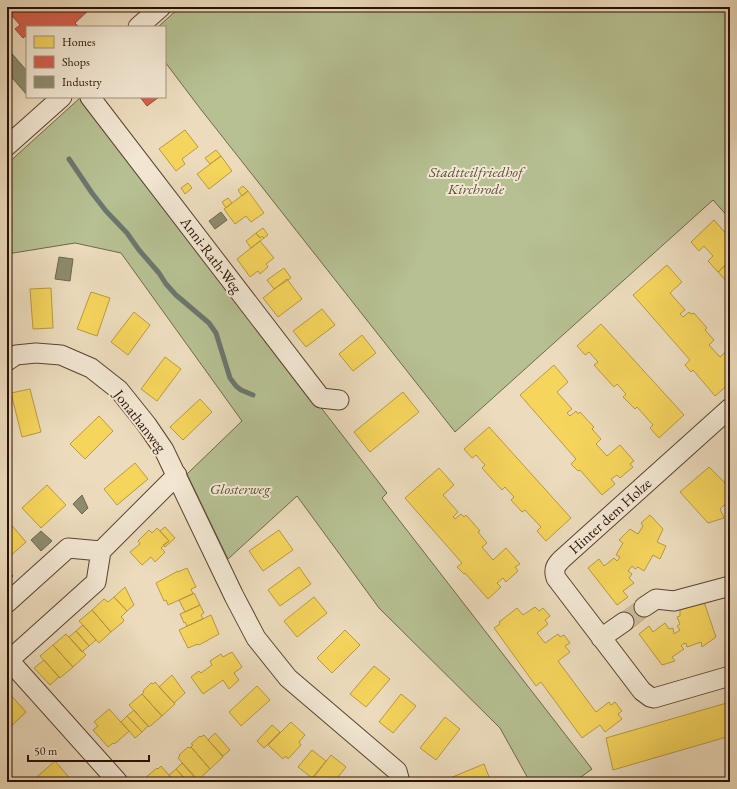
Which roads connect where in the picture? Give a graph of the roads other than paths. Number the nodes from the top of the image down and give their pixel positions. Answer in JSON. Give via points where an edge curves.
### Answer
{"nodes":[{"id":1,"x":161,"y":7,"type":"edge"},
{"id":2,"x":139,"y":26,"type":"edge"},
{"id":3,"x":61,"y":98,"type":"edge"},
{"id":4,"x":91,"y":98,"type":"edge"},
{"id":5,"x":7,"y":146,"type":"edge"},
{"id":6,"x":7,"y":361,"type":"edge"},
{"id":7,"x":339,"y":400,"type":"dead end"},
{"id":8,"x":730,"y":408,"type":"edge"},
{"id":9,"x":177,"y":475,"type":"junction"},
{"id":10,"x":101,"y":550,"type":"junction"},
{"id":11,"x":730,"y":586,"type":"edge"},
{"id":12,"x":7,"y":603,"type":"edge"},
{"id":13,"x":644,"y":607,"type":"tunnel mouth"},
{"id":14,"x":624,"y":622,"type":"tunnel mouth"},
{"id":15,"x":601,"y":638,"type":"junction"},
{"id":16,"x":8,"y":660,"type":"edge"},
{"id":17,"x":730,"y":676,"type":"edge"},
{"id":18,"x":118,"y":782,"type":"edge"},
{"id":19,"x":400,"y":782,"type":"edge"}],
"edges":[{"from":1,"to":2,"type":"street"},
{"from":3,"to":5,"type":"street"},
{"from":4,"to":7,"type":"street","name":"Anni-Rath-Weg","via":[[321,398]]},
{"from":6,"to":9,"type":"street","name":"Jonathanweg","via":[[16,355],[61,355],[91,368],[119,390],[147,425]]},
{"from":8,"to":15,"type":"street","name":"Hinter dem Holze","via":[[556,566],[556,578]]},
{"from":9,"to":10,"type":"street"},
{"from":9,"to":19,"type":"street","via":[[256,638],[288,678],[397,771]]},
{"from":10,"to":12,"type":"street","via":[[68,548]]},
{"from":10,"to":16,"type":"street","via":[[96,582]]},
{"from":11,"to":13,"type":"street","via":[[674,601],[656,599]]},
{"from":14,"to":15,"type":"street"},
{"from":15,"to":17,"type":"street","name":"Hinter dem Holze","via":[[642,691],[650,697]]},
{"from":16,"to":18,"type":"street"}]}
